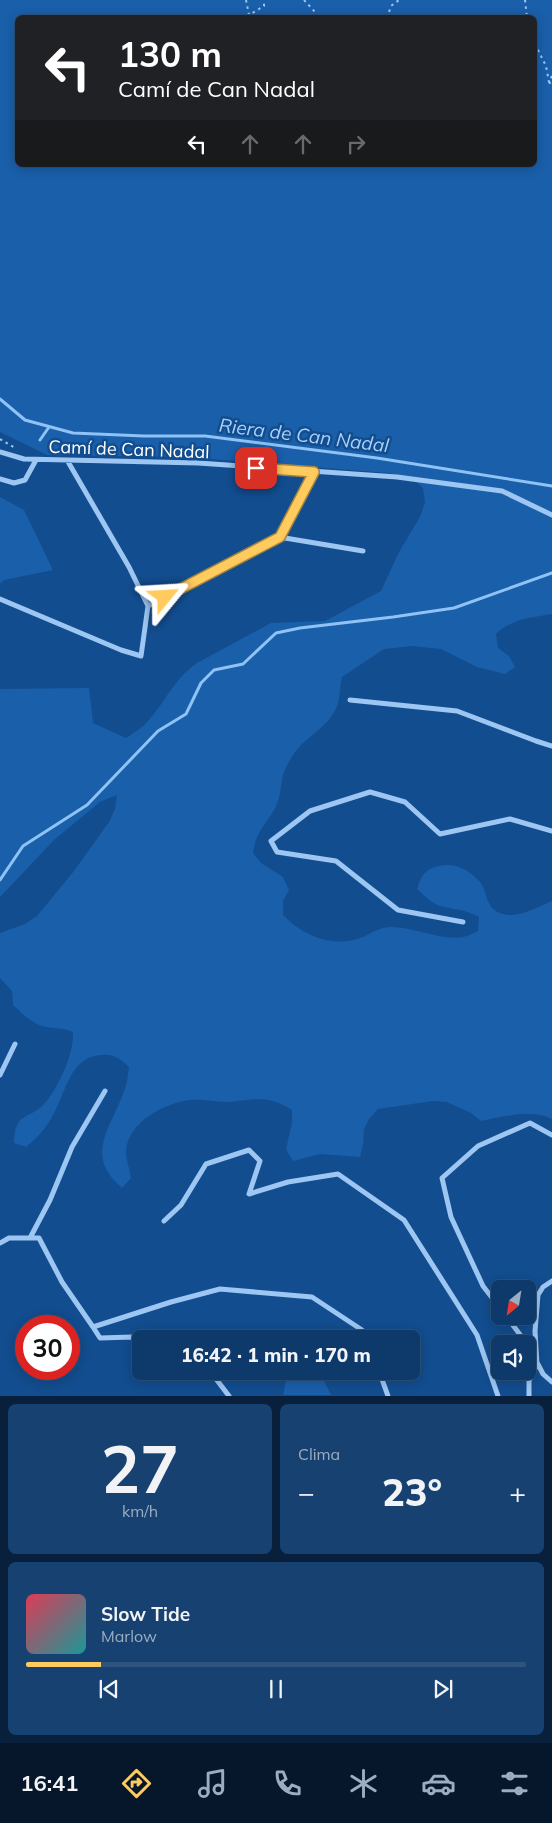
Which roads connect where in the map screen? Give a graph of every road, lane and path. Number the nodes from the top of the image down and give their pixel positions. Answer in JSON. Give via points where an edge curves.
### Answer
{"nodes":[{"id":1,"x":246,"y":0,"type":"edge"},
{"id":2,"x":264,"y":0,"type":"edge"},
{"id":3,"x":304,"y":0,"type":"edge"},
{"id":4,"x":399,"y":0,"type":"edge"},
{"id":5,"x":526,"y":0,"type":"edge"},
{"id":6,"x":315,"y":15,"type":"edge"},
{"id":7,"x":388,"y":15,"type":"edge"},
{"id":8,"x":526,"y":15,"type":"edge"},
{"id":9,"x":537,"y":48,"type":"edge"},
{"id":10,"x":552,"y":76,"type":"edge"},
{"id":11,"x":549,"y":82,"type":"junction"},
{"id":12,"x":552,"y":85,"type":"edge"},
{"id":13,"x":0,"y":452,"type":"edge"},
{"id":14,"x":36,"y":460,"type":"junction"},
{"id":15,"x":67,"y":460,"type":"junction"},
{"id":16,"x":314,"y":472,"type":"junction"},
{"id":17,"x":0,"y":479,"type":"edge"},
{"id":18,"x":552,"y":515,"type":"edge"},
{"id":19,"x":280,"y":537,"type":"junction"},
{"id":20,"x":363,"y":551,"type":"dead end"},
{"id":21,"x":0,"y":599,"type":"edge"},
{"id":22,"x":148,"y":606,"type":"junction"},
{"id":23,"x":350,"y":700,"type":"dead end"},
{"id":24,"x":552,"y":746,"type":"edge"},
{"id":25,"x":552,"y":831,"type":"edge"},
{"id":26,"x":463,"y":922,"type":"dead end"},
{"id":27,"x":15,"y":1044,"type":"dead end"},
{"id":28,"x":0,"y":1075,"type":"edge"},
{"id":29,"x":104,"y":1091,"type":"dead end"},
{"id":30,"x":552,"y":1135,"type":"edge"},
{"id":31,"x":164,"y":1221,"type":"dead end"},
{"id":32,"x":0,"y":1237,"type":"edge"},
{"id":33,"x":31,"y":1238,"type":"junction"},
{"id":34,"x":0,"y":1243,"type":"edge"},
{"id":35,"x":552,"y":1281,"type":"edge"},
{"id":36,"x":491,"y":1296,"type":"edge"},
{"id":37,"x":93,"y":1327,"type":"junction"},
{"id":38,"x":362,"y":1330,"type":"edge"},
{"id":39,"x":132,"y":1338,"type":"edge"},
{"id":40,"x":537,"y":1364,"type":"junction"},
{"id":41,"x":217,"y":1380,"type":"edge"},
{"id":42,"x":382,"y":1380,"type":"edge"},
{"id":43,"x":552,"y":1382,"type":"edge"},
{"id":44,"x":229,"y":1396,"type":"edge"},
{"id":45,"x":388,"y":1396,"type":"edge"},
{"id":46,"x":498,"y":1396,"type":"edge"},
{"id":47,"x":529,"y":1396,"type":"edge"}],
"edges":[{"from":1,"to":2,"type":"path","via":[[249,15],[264,6]]},
{"from":3,"to":6,"type":"path"},
{"from":4,"to":7,"type":"path","via":[[391,6]]},
{"from":5,"to":8,"type":"path"},
{"from":9,"to":11,"type":"path"},
{"from":10,"to":11,"type":"path"},
{"from":11,"to":12,"type":"path"},
{"from":13,"to":14,"type":"street","name":"Camí de Can Nadal"},
{"from":14,"to":15,"type":"street","name":"Camí de Can Nadal"},
{"from":14,"to":17,"type":"street","via":[[25,480],[14,483]]},
{"from":15,"to":16,"type":"street","name":"Camí de Can Nadal","via":[[198,463]]},
{"from":15,"to":22,"type":"street"},
{"from":16,"to":18,"type":"street","name":"Camí de Can Nadal","via":[[502,491]]},
{"from":16,"to":19,"type":"street"},
{"from":19,"to":20,"type":"street"},
{"from":19,"to":22,"type":"street"},
{"from":21,"to":22,"type":"street","via":[[141,656]]},
{"from":23,"to":24,"type":"street","via":[[457,711]]},
{"from":25,"to":26,"type":"street","via":[[510,819],[440,834],[405,802],[370,792],[310,812],[271,841],[277,852],[336,861],[398,910]]},
{"from":27,"to":28,"type":"street"},
{"from":29,"to":33,"type":"street","via":[[72,1148]]},
{"from":30,"to":36,"type":"street","via":[[530,1122],[478,1146],[442,1178],[451,1217]]},
{"from":31,"to":46,"type":"street","via":[[181,1205],[206,1164],[249,1150],[260,1161],[249,1194],[288,1182],[338,1174],[404,1220],[477,1335]]},
{"from":32,"to":33,"type":"street"},
{"from":33,"to":34,"type":"street","via":[[9,1238]]},
{"from":33,"to":37,"type":"street","via":[[39,1238],[62,1282]]},
{"from":35,"to":40,"type":"street","via":[[538,1295]]},
{"from":37,"to":38,"type":"street","via":[[220,1288],[312,1297]]},
{"from":37,"to":39,"type":"street","via":[[100,1338]]},
{"from":40,"to":43,"type":"street"},
{"from":40,"to":47,"type":"street","via":[[529,1381]]},
{"from":41,"to":44,"type":"street"},
{"from":42,"to":45,"type":"street"}]}
